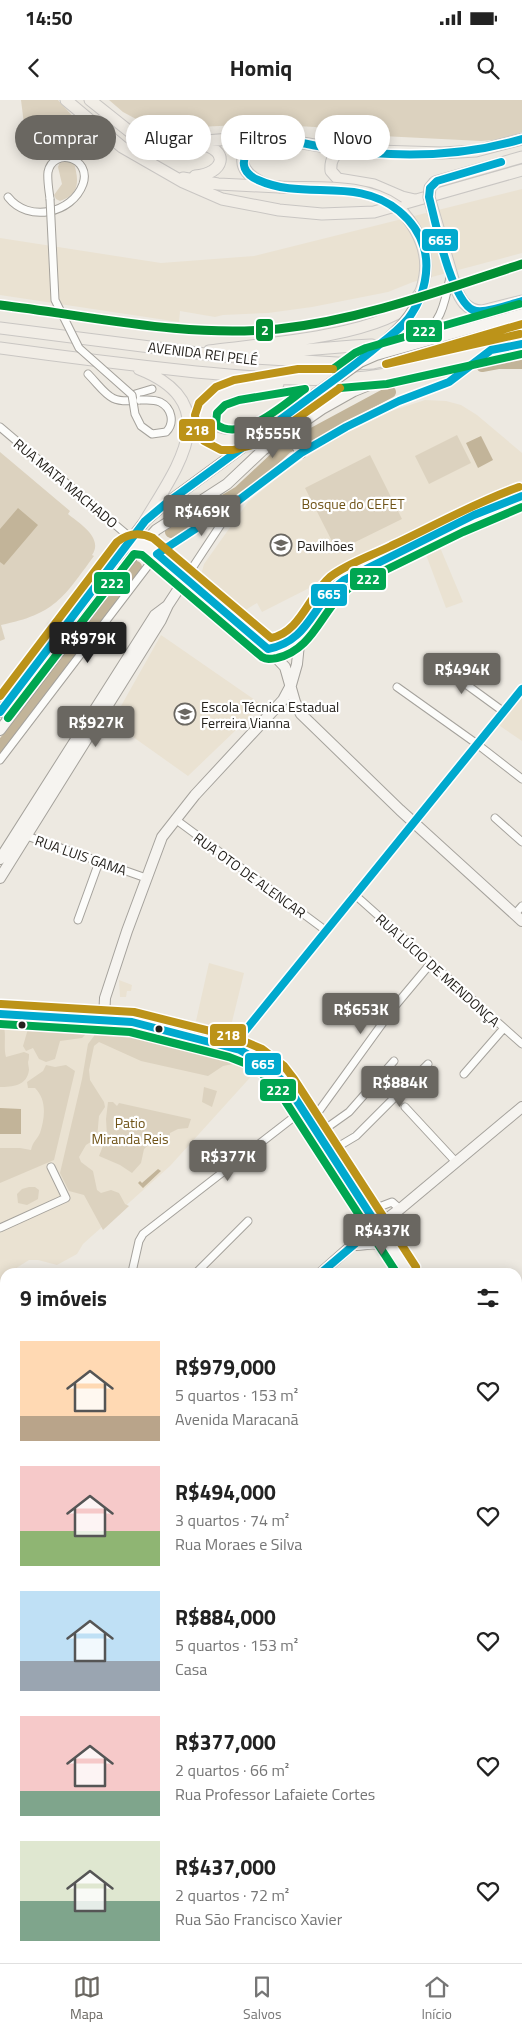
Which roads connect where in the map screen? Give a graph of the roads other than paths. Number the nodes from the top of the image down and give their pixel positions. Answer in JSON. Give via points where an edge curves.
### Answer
{"nodes":[{"id":1,"x":90,"y":100,"type":"edge"},
{"id":2,"x":71,"y":102,"type":"edge"},
{"id":3,"x":126,"y":129,"type":"edge"},
{"id":4,"x":522,"y":139,"type":"edge"},
{"id":5,"x":211,"y":147,"type":"edge"},
{"id":6,"x":390,"y":153,"type":"edge"},
{"id":7,"x":522,"y":156,"type":"edge"},
{"id":8,"x":244,"y":160,"type":"edge"},
{"id":9,"x":332,"y":160,"type":"edge"},
{"id":10,"x":522,"y":170,"type":"edge"},
{"id":11,"x":174,"y":177,"type":"junction"},
{"id":12,"x":275,"y":186,"type":"junction"},
{"id":13,"x":8,"y":197,"type":"dead end"},
{"id":14,"x":416,"y":200,"type":"junction"},
{"id":15,"x":451,"y":289,"type":"junction"},
{"id":16,"x":421,"y":293,"type":"junction"},
{"id":17,"x":522,"y":302,"type":"edge"},
{"id":18,"x":521,"y":322,"type":"edge"},
{"id":19,"x":0,"y":328,"type":"edge"},
{"id":20,"x":522,"y":344,"type":"edge"},
{"id":21,"x":0,"y":348,"type":"edge"},
{"id":22,"x":393,"y":349,"type":"junction"},
{"id":23,"x":491,"y":350,"type":"junction"},
{"id":24,"x":194,"y":353,"type":"junction"},
{"id":25,"x":416,"y":353,"type":"junction"},
{"id":26,"x":221,"y":356,"type":"junction"},
{"id":27,"x":360,"y":362,"type":"junction"},
{"id":28,"x":128,"y":365,"type":"junction"},
{"id":29,"x":400,"y":372,"type":"junction"},
{"id":30,"x":88,"y":374,"type":"dead end"},
{"id":31,"x":300,"y":379,"type":"junction"},
{"id":32,"x":152,"y":389,"type":"dead end"},
{"id":33,"x":132,"y":395,"type":"junction"},
{"id":34,"x":0,"y":427,"type":"edge"},
{"id":35,"x":261,"y":433,"type":"junction"},
{"id":36,"x":295,"y":443,"type":"junction"},
{"id":37,"x":522,"y":496,"type":"edge"},
{"id":38,"x":235,"y":503,"type":"junction"},
{"id":39,"x":145,"y":521,"type":"junction"},
{"id":40,"x":132,"y":538,"type":"junction"},
{"id":41,"x":143,"y":544,"type":"junction"},
{"id":42,"x":125,"y":548,"type":"junction"},
{"id":43,"x":157,"y":554,"type":"junction"},
{"id":44,"x":185,"y":579,"type":"junction"},
{"id":45,"x":78,"y":630,"type":"junction"},
{"id":46,"x":300,"y":634,"type":"junction"},
{"id":47,"x":89,"y":639,"type":"junction"},
{"id":48,"x":268,"y":650,"type":"junction"},
{"id":49,"x":434,"y":661,"type":"dead end"},
{"id":50,"x":291,"y":685,"type":"junction"},
{"id":51,"x":397,"y":687,"type":"dead end"},
{"id":52,"x":522,"y":689,"type":"edge"},
{"id":53,"x":0,"y":712,"type":"edge"},
{"id":54,"x":504,"y":712,"type":"junction"},
{"id":55,"x":0,"y":730,"type":"edge"},
{"id":56,"x":477,"y":744,"type":"junction"},
{"id":57,"x":0,"y":760,"type":"edge"},
{"id":58,"x":522,"y":779,"type":"edge"},
{"id":59,"x":495,"y":818,"type":"dead end"},
{"id":60,"x":175,"y":819,"type":"junction"},
{"id":61,"x":414,"y":823,"type":"junction"},
{"id":62,"x":21,"y":834,"type":"junction"},
{"id":63,"x":522,"y":842,"type":"edge"},
{"id":64,"x":0,"y":859,"type":"edge"},
{"id":65,"x":99,"y":862,"type":"junction"},
{"id":66,"x":0,"y":878,"type":"edge"},
{"id":67,"x":146,"y":878,"type":"junction"},
{"id":68,"x":354,"y":894,"type":"junction"},
{"id":69,"x":522,"y":906,"type":"edge"},
{"id":70,"x":518,"y":917,"type":"edge"},
{"id":71,"x":78,"y":920,"type":"dead end"},
{"id":72,"x":325,"y":930,"type":"junction"},
{"id":73,"x":431,"y":964,"type":"junction"},
{"id":74,"x":0,"y":1014,"type":"edge"},
{"id":75,"x":104,"y":1019,"type":"junction"},
{"id":76,"x":504,"y":1028,"type":"junction"},
{"id":77,"x":522,"y":1044,"type":"edge"},
{"id":78,"x":232,"y":1047,"type":"junction"},
{"id":79,"x":394,"y":1061,"type":"dead end"},
{"id":80,"x":428,"y":1064,"type":"dead end"},
{"id":81,"x":464,"y":1074,"type":"dead end"},
{"id":82,"x":522,"y":1106,"type":"edge"},
{"id":83,"x":405,"y":1107,"type":"dead end"},
{"id":84,"x":303,"y":1110,"type":"junction"},
{"id":85,"x":311,"y":1122,"type":"junction"},
{"id":86,"x":318,"y":1134,"type":"junction"},
{"id":87,"x":329,"y":1152,"type":"junction"},
{"id":88,"x":456,"y":1162,"type":"junction"},
{"id":89,"x":51,"y":1167,"type":"dead end"},
{"id":90,"x":366,"y":1208,"type":"junction"},
{"id":91,"x":400,"y":1209,"type":"junction"},
{"id":92,"x":248,"y":1221,"type":"dead end"},
{"id":93,"x":377,"y":1225,"type":"junction"},
{"id":94,"x":0,"y":1228,"type":"edge"},
{"id":95,"x":351,"y":1246,"type":"junction"},
{"id":96,"x":133,"y":1268,"type":"edge"},
{"id":97,"x":201,"y":1268,"type":"edge"},
{"id":98,"x":326,"y":1268,"type":"edge"},
{"id":99,"x":394,"y":1268,"type":"edge"},
{"id":100,"x":405,"y":1268,"type":"edge"}],
"edges":[{"from":1,"to":3,"type":"main road"},
{"from":2,"to":11,"type":"main road","via":[[122,147]]},
{"from":4,"to":6,"type":"main road","via":[[497,147],[461,152]]},
{"from":5,"to":11,"type":"main road","via":[[220,158],[214,172]]},
{"from":7,"to":15,"type":"main road","bridge":true,"via":[[439,180],[432,185],[429,197],[451,274]]},
{"from":8,"to":12,"type":"main road","via":[[249,175]]},
{"from":9,"to":14,"type":"main road","via":[[331,171],[338,179],[374,185],[402,198]]},
{"from":10,"to":14,"type":"main road"},
{"from":11,"to":12,"type":"main road","via":[[218,184]]},
{"from":11,"to":14,"type":"main road","via":[[222,199],[301,213],[366,213]]},
{"from":12,"to":16,"type":"main road","bridge":true,"via":[[372,194],[398,207],[415,228],[425,252],[426,270]]},
{"from":13,"to":33,"type":"street","bridge":true,"via":[[18,208],[38,212],[58,209],[73,198],[83,183],[83,171],[78,161],[60,158],[50,166],[48,179],[55,300],[79,348]]},
{"from":15,"to":17,"type":"main road","via":[[474,310]]},
{"from":15,"to":22,"type":"street","via":[[431,329],[420,338]]},
{"from":16,"to":24,"type":"main road","via":[[396,314],[374,324],[320,336]]},
{"from":16,"to":27,"type":"street","bridge":true,"via":[[408,318]]},
{"from":18,"to":25,"type":"main road","name":"AVENIDA REI PELÉ"},
{"from":18,"to":27,"type":"street","bridge":true,"via":[[388,351]]},
{"from":19,"to":24,"type":"main road","name":"AVENIDA REI PELÉ"},
{"from":20,"to":23,"type":"main road","name":"AVENIDA REI PELÉ"},
{"from":21,"to":28,"type":"main road","name":"AVENIDA REI PELÉ"},
{"from":22,"to":25,"type":"main road"},
{"from":22,"to":26,"type":"main road","via":[[371,345]]},
{"from":23,"to":29,"type":"main road","name":"AVENIDA REI PELÉ"},
{"from":23,"to":36,"type":"street","via":[[449,382],[399,401],[346,427]]},
{"from":24,"to":26,"type":"main road","name":"AVENIDA REI PELÉ"},
{"from":25,"to":26,"type":"main road","name":"AVENIDA REI PELÉ","via":[[360,364]]},
{"from":27,"to":35,"type":"street","bridge":true},
{"from":28,"to":31,"type":"main road","name":"AVENIDA REI PELÉ"},
{"from":28,"to":39,"type":"main road","via":[[171,387],[181,400],[188,418],[185,449]]},
{"from":29,"to":31,"type":"main road","name":"AVENIDA REI PELÉ","via":[[352,378]]},
{"from":29,"to":36,"type":"street","via":[[341,397]]},
{"from":30,"to":33,"type":"street","bridge":true,"via":[[116,401],[140,400],[154,400],[165,405],[171,414],[169,429],[152,434],[141,426],[135,414]]},
{"from":31,"to":35,"type":"main road","via":[[236,390],[213,401],[205,415],[206,428],[222,440]]},
{"from":32,"to":33,"type":"street"},
{"from":34,"to":40,"type":"street","name":"RUA MATA MACHADO"},
{"from":35,"to":39,"type":"street"},
{"from":36,"to":38,"type":"street"},
{"from":36,"to":41,"type":"street","via":[[263,450],[227,484],[156,530]]},
{"from":37,"to":46,"type":"street","via":[[460,522],[352,576],[326,595]]},
{"from":38,"to":43,"type":"street"},
{"from":38,"to":44,"type":"street"},
{"from":39,"to":40,"type":"street"},
{"from":40,"to":42,"type":"street"},
{"from":41,"to":42,"type":"street","via":[[131,544]]},
{"from":41,"to":43,"type":"street"},
{"from":41,"to":45,"type":"street"},
{"from":42,"to":53,"type":"street"},
{"from":43,"to":44,"type":"street"},
{"from":43,"to":47,"type":"street"},
{"from":44,"to":48,"type":"street"},
{"from":44,"to":62,"type":"street","via":[[162,620],[124,672]]},
{"from":45,"to":47,"type":"street"},
{"from":45,"to":55,"type":"street"},
{"from":46,"to":48,"type":"street","via":[[283,647]]},
{"from":46,"to":50,"type":"street"},
{"from":47,"to":57,"type":"street"},
{"from":48,"to":50,"type":"street","via":[[285,667]]},
{"from":49,"to":54,"type":"street"},
{"from":50,"to":60,"type":"street","via":[[284,700]]},
{"from":50,"to":61,"type":"street","via":[[302,714]]},
{"from":51,"to":56,"type":"street"},
{"from":52,"to":54,"type":"street"},
{"from":54,"to":56,"type":"street"},
{"from":56,"to":58,"type":"street"},
{"from":56,"to":61,"type":"street"},
{"from":59,"to":63,"type":"street"},
{"from":60,"to":67,"type":"street","via":[[162,837]]},
{"from":60,"to":72,"type":"street","name":"RUA OTO DE ALENCAR"},
{"from":61,"to":68,"type":"street"},
{"from":61,"to":70,"type":"street"},
{"from":62,"to":64,"type":"street"},
{"from":62,"to":65,"type":"street","name":"RUA LUIS GAMA"},
{"from":62,"to":66,"type":"street"},
{"from":65,"to":67,"type":"street","name":"RUA LUIS GAMA"},
{"from":65,"to":71,"type":"street"},
{"from":67,"to":75,"type":"street","via":[[105,998]]},
{"from":68,"to":72,"type":"street"},
{"from":68,"to":73,"type":"street","name":"RUA LÚCIO DE MENDONÇA"},
{"from":69,"to":70,"type":"street"},
{"from":72,"to":78,"type":"street"},
{"from":73,"to":76,"type":"street","name":"RUA LÚCIO DE MENDONÇA"},
{"from":73,"to":85,"type":"street","via":[[395,1006]]},
{"from":74,"to":75,"type":"street"},
{"from":75,"to":78,"type":"street","via":[[132,1022]]},
{"from":76,"to":77,"type":"street","name":"RUA LÚCIO DE MENDONÇA"},
{"from":76,"to":81,"type":"street"},
{"from":78,"to":84,"type":"street","via":[[257,1057],[277,1073]]},
{"from":79,"to":86,"type":"street","via":[[349,1112]]},
{"from":80,"to":87,"type":"street","via":[[356,1136]]},
{"from":82,"to":88,"type":"street"},
{"from":83,"to":88,"type":"street"},
{"from":84,"to":85,"type":"street"},
{"from":84,"to":96,"type":"street","via":[[149,1229],[139,1241]]},
{"from":85,"to":86,"type":"street"},
{"from":86,"to":87,"type":"street"},
{"from":87,"to":90,"type":"street"},
{"from":88,"to":91,"type":"street"},
{"from":89,"to":94,"type":"street","via":[[66,1198]]},
{"from":90,"to":91,"type":"street","via":[[372,1202],[379,1208],[392,1202]]},
{"from":90,"to":93,"type":"street"},
{"from":91,"to":93,"type":"street"},
{"from":92,"to":97,"type":"street"},
{"from":93,"to":95,"type":"street"},
{"from":93,"to":100,"type":"street"},
{"from":95,"to":98,"type":"street"},
{"from":95,"to":99,"type":"street","via":[[380,1246]]}]}
